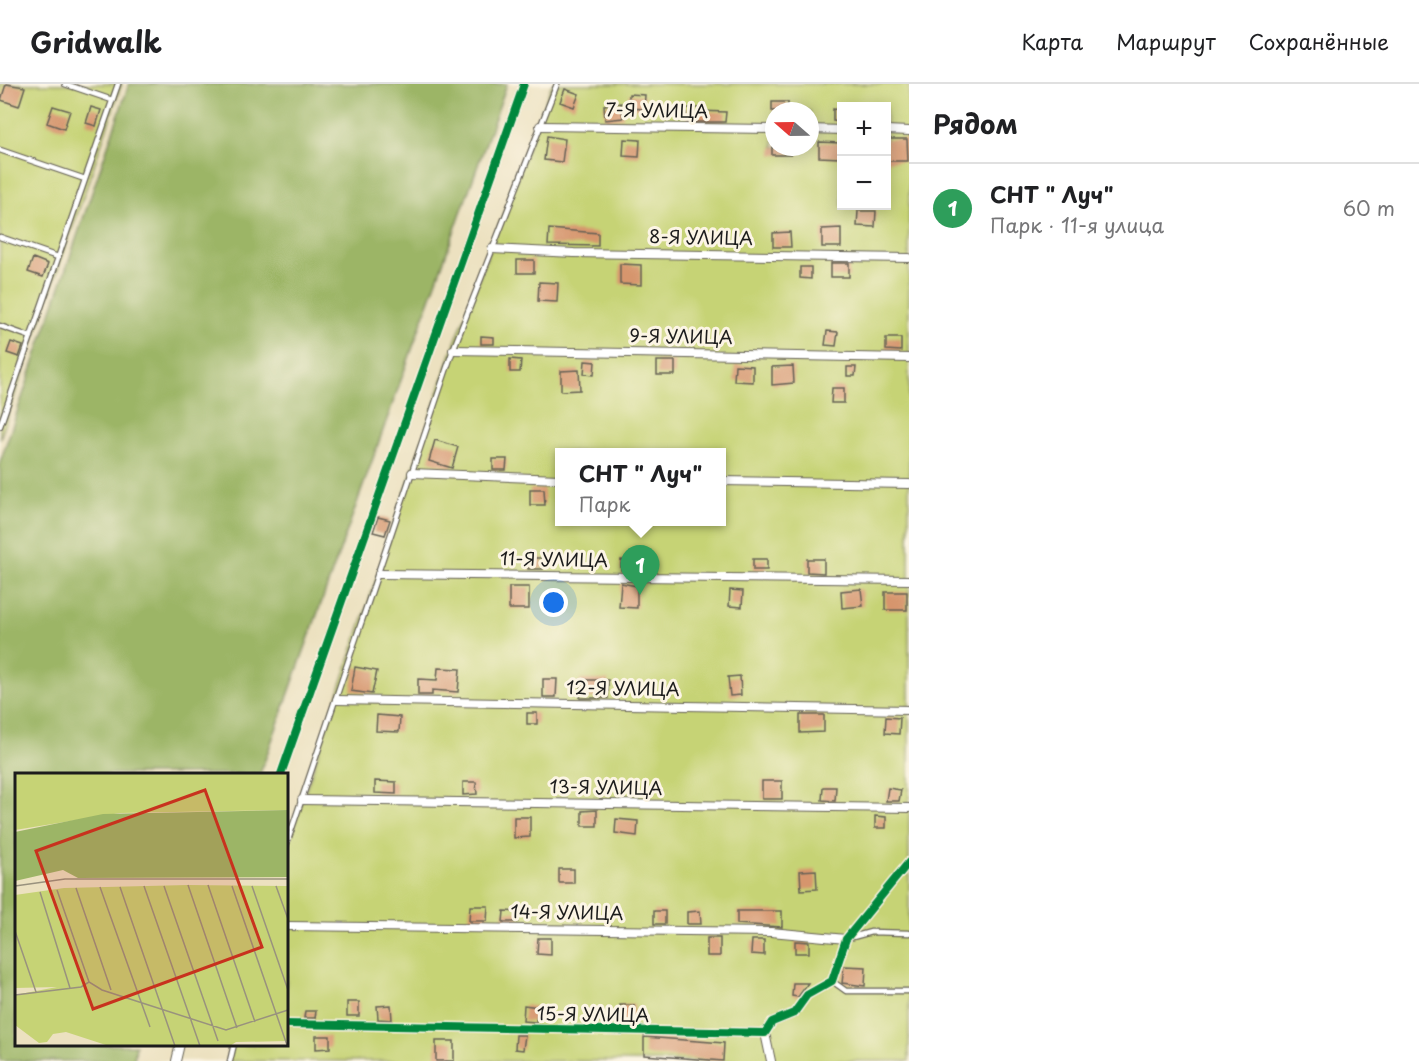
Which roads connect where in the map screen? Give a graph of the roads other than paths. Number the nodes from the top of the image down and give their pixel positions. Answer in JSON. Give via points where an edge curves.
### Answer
{"nodes":[{"id":1,"x":65,"y":84,"type":"edge"},
{"id":2,"x":118,"y":84,"type":"edge"},
{"id":3,"x":524,"y":84,"type":"edge"},
{"id":4,"x":556,"y":84,"type":"edge"},
{"id":5,"x":112,"y":100,"type":"junction"},
{"id":6,"x":540,"y":126,"type":"junction"},
{"id":7,"x":765,"y":129,"type":"edge"},
{"id":8,"x":819,"y":129,"type":"edge"},
{"id":9,"x":837,"y":130,"type":"edge"},
{"id":10,"x":891,"y":130,"type":"edge"},
{"id":11,"x":909,"y":131,"type":"edge"},
{"id":12,"x":0,"y":150,"type":"edge"},
{"id":13,"x":85,"y":179,"type":"junction"},
{"id":14,"x":0,"y":237,"type":"edge"},
{"id":15,"x":492,"y":249,"type":"junction"},
{"id":16,"x":58,"y":257,"type":"junction"},
{"id":17,"x":909,"y":258,"type":"edge"},
{"id":18,"x":0,"y":326,"type":"edge"},
{"id":19,"x":31,"y":337,"type":"junction"},
{"id":20,"x":453,"y":350,"type":"junction"},
{"id":21,"x":909,"y":358,"type":"edge"},
{"id":22,"x":1,"y":418,"type":"edge"},
{"id":23,"x":0,"y":426,"type":"edge"},
{"id":24,"x":412,"y":473,"type":"junction"},
{"id":25,"x":555,"y":479,"type":"edge"},
{"id":26,"x":726,"y":481,"type":"edge"},
{"id":27,"x":909,"y":484,"type":"edge"},
{"id":28,"x":379,"y":574,"type":"junction"},
{"id":29,"x":909,"y":580,"type":"edge"},
{"id":30,"x":337,"y":700,"type":"junction"},
{"id":31,"x":909,"y":710,"type":"edge"},
{"id":32,"x":281,"y":773,"type":"edge"},
{"id":33,"x":303,"y":800,"type":"junction"},
{"id":34,"x":909,"y":808,"type":"edge"},
{"id":35,"x":288,"y":841,"type":"edge"},
{"id":36,"x":909,"y":862,"type":"edge"},
{"id":37,"x":288,"y":926,"type":"edge"},
{"id":38,"x":909,"y":933,"type":"edge"},
{"id":39,"x":846,"y":939,"type":"junction"},
{"id":40,"x":832,"y":981,"type":"junction"},
{"id":41,"x":909,"y":990,"type":"edge"},
{"id":42,"x":288,"y":1024,"type":"edge"},
{"id":43,"x":765,"y":1033,"type":"junction"},
{"id":44,"x":180,"y":1046,"type":"edge"},
{"id":45,"x":234,"y":1046,"type":"edge"},
{"id":46,"x":176,"y":1061,"type":"edge"},
{"id":47,"x":230,"y":1061,"type":"edge"},
{"id":48,"x":771,"y":1061,"type":"edge"}],
"edges":[{"from":1,"to":5,"type":"lane"},
{"from":2,"to":5,"type":"lane"},
{"from":3,"to":32,"type":"street"},
{"from":4,"to":6,"type":"lane"},
{"from":5,"to":13,"type":"lane"},
{"from":6,"to":7,"type":"street","name":"7-Я УЛИЦА"},
{"from":6,"to":15,"type":"lane"},
{"from":8,"to":9,"type":"street"},
{"from":10,"to":11,"type":"street"},
{"from":12,"to":13,"type":"lane"},
{"from":13,"to":16,"type":"lane"},
{"from":14,"to":16,"type":"lane"},
{"from":15,"to":17,"type":"street","name":"8-Я УЛИЦА"},
{"from":15,"to":20,"type":"lane"},
{"from":16,"to":19,"type":"lane"},
{"from":18,"to":19,"type":"lane"},
{"from":19,"to":22,"type":"lane"},
{"from":20,"to":21,"type":"street","name":"9-Я УЛИЦА"},
{"from":20,"to":24,"type":"lane"},
{"from":22,"to":23,"type":"lane"},
{"from":24,"to":25,"type":"street"},
{"from":24,"to":28,"type":"lane"},
{"from":26,"to":27,"type":"street"},
{"from":28,"to":29,"type":"street","name":"11-Я УЛИЦА"},
{"from":28,"to":30,"type":"lane"},
{"from":30,"to":31,"type":"street","name":"12-Я УЛИЦА"},
{"from":30,"to":33,"type":"lane"},
{"from":33,"to":34,"type":"street","name":"13-Я УЛИЦА"},
{"from":33,"to":35,"type":"lane"},
{"from":36,"to":39,"type":"street"},
{"from":37,"to":39,"type":"street","name":"14-Я УЛИЦА","via":[[771,932]]},
{"from":38,"to":39,"type":"lane","via":[[871,932]]},
{"from":39,"to":40,"type":"street"},
{"from":40,"to":41,"type":"lane","via":[[846,991]]},
{"from":40,"to":43,"type":"street","via":[[807,995],[795,1013],[772,1022]]},
{"from":42,"to":43,"type":"street","name":"15-Я УЛИЦА"},
{"from":43,"to":48,"type":"street"},
{"from":44,"to":46,"type":"street"},
{"from":45,"to":47,"type":"lane"}]}
